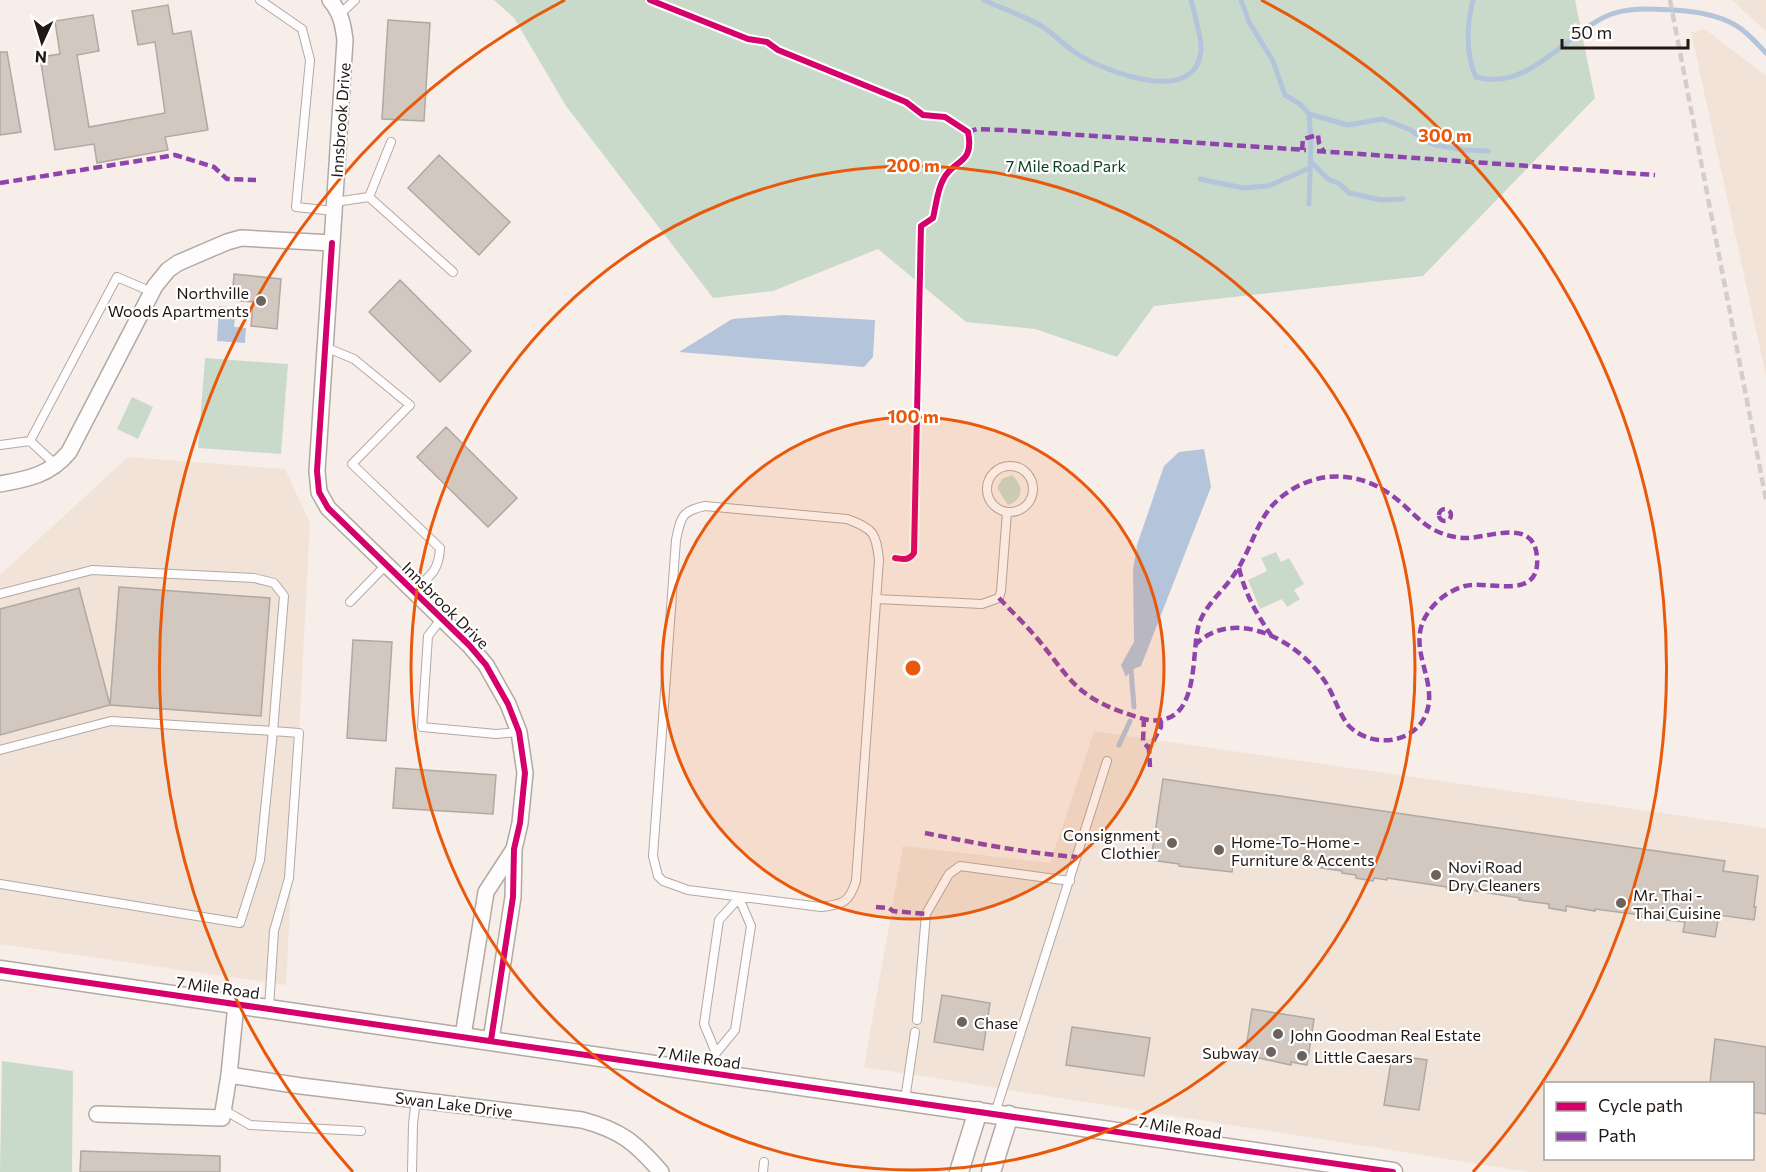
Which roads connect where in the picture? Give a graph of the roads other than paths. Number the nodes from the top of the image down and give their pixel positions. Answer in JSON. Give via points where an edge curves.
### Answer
{"nodes":[{"id":1,"x":260,"y":0,"type":"edge"},
{"id":2,"x":330,"y":0,"type":"edge"},
{"id":3,"x":355,"y":0,"type":"edge"},
{"id":4,"x":340,"y":14,"type":"junction"},
{"id":5,"x":391,"y":142,"type":"dead end"},
{"id":6,"x":369,"y":197,"type":"junction"},
{"id":7,"x":335,"y":206,"type":"junction"},
{"id":8,"x":332,"y":243,"type":"junction"},
{"id":9,"x":453,"y":272,"type":"dead end"},
{"id":10,"x":152,"y":292,"type":"junction"},
{"id":11,"x":325,"y":347,"type":"junction"},
{"id":12,"x":30,"y":441,"type":"junction"},
{"id":13,"x":0,"y":445,"type":"edge"},
{"id":14,"x":56,"y":465,"type":"junction"},
{"id":15,"x":0,"y":484,"type":"edge"},
{"id":16,"x":1007,"y":512,"type":"junction"},
{"id":17,"x":386,"y":565,"type":"junction"},
{"id":18,"x":413,"y":591,"type":"junction"},
{"id":19,"x":0,"y":594,"type":"edge"},
{"id":20,"x":876,"y":599,"type":"junction"},
{"id":21,"x":350,"y":602,"type":"dead end"},
{"id":22,"x":442,"y":618,"type":"junction"},
{"id":23,"x":273,"y":731,"type":"junction"},
{"id":24,"x":519,"y":732,"type":"junction"},
{"id":25,"x":0,"y":750,"type":"edge"},
{"id":26,"x":1107,"y":761,"type":"dead end"},
{"id":27,"x":514,"y":849,"type":"junction"},
{"id":28,"x":1070,"y":881,"type":"junction"},
{"id":29,"x":0,"y":884,"type":"edge"},
{"id":30,"x":739,"y":898,"type":"junction"},
{"id":31,"x":0,"y":970,"type":"edge"},
{"id":32,"x":236,"y":1004,"type":"junction"},
{"id":33,"x":269,"y":1008,"type":"junction"},
{"id":34,"x":917,"y":1020,"type":"dead end"},
{"id":35,"x":915,"y":1032,"type":"dead end"},
{"id":36,"x":463,"y":1036,"type":"junction"},
{"id":37,"x":491,"y":1040,"type":"junction"},
{"id":38,"x":716,"y":1053,"type":"junction"},
{"id":39,"x":711,"y":1073,"type":"junction"},
{"id":40,"x":229,"y":1075,"type":"junction"},
{"id":41,"x":416,"y":1099,"type":"junction"},
{"id":42,"x":905,"y":1100,"type":"junction"},
{"id":43,"x":224,"y":1110,"type":"junction"},
{"id":44,"x":994,"y":1113,"type":"junction"},
{"id":45,"x":97,"y":1114,"type":"dead end"},
{"id":46,"x":361,"y":1131,"type":"dead end"},
{"id":47,"x":764,"y":1162,"type":"dead end"},
{"id":48,"x":412,"y":1172,"type":"edge"},
{"id":49,"x":661,"y":1172,"type":"edge"},
{"id":50,"x":763,"y":1172,"type":"edge"},
{"id":51,"x":959,"y":1172,"type":"edge"},
{"id":52,"x":991,"y":1172,"type":"edge"},
{"id":53,"x":1393,"y":1172,"type":"edge"}],
"edges":[{"from":1,"to":7,"type":"lane","via":[[302,29],[310,60],[296,207]]},
{"from":2,"to":4,"type":"street","name":"Innsbrook Drive"},
{"from":3,"to":4,"type":"lane"},
{"from":4,"to":7,"type":"street","name":"Innsbrook Drive","via":[[345,40]]},
{"from":5,"to":6,"type":"lane"},
{"from":6,"to":7,"type":"lane"},
{"from":6,"to":9,"type":"lane"},
{"from":7,"to":8,"type":"street","name":"Innsbrook Drive"},
{"from":8,"to":10,"type":"street","via":[[255,237],[226,242],[178,263]]},
{"from":8,"to":11,"type":"street","name":"Innsbrook Drive"},
{"from":10,"to":12,"type":"lane","via":[[117,277]]},
{"from":10,"to":14,"type":"street","via":[[69,452]]},
{"from":11,"to":17,"type":"street","name":"Innsbrook Drive","via":[[316,471],[319,492],[328,508]]},
{"from":11,"to":18,"type":"lane","via":[[354,359],[410,405],[352,464],[440,548],[434,573]]},
{"from":12,"to":13,"type":"lane"},
{"from":12,"to":14,"type":"lane"},
{"from":14,"to":15,"type":"street","via":[[33,478]]},
{"from":16,"to":16,"type":"lane","via":[[1022,509],[1033,491],[1025,471],[1011,465],[990,475],[986,490],[993,505]]},
{"from":16,"to":20,"type":"lane","via":[[999,598],[982,604]]},
{"from":17,"to":18,"type":"street","name":"Innsbrook Drive"},
{"from":17,"to":21,"type":"lane"},
{"from":18,"to":22,"type":"street","name":"Innsbrook Drive"},
{"from":19,"to":23,"type":"lane","via":[[92,570],[254,578],[274,583],[284,596]]},
{"from":20,"to":30,"type":"lane","via":[[852,895],[839,904],[821,907]]},
{"from":20,"to":30,"type":"lane","via":[[877,539],[868,527],[847,519],[705,506],[689,509],[680,521],[652,856],[663,881],[688,890]]},
{"from":22,"to":24,"type":"street","name":"Innsbrook Drive","via":[[486,664]]},
{"from":22,"to":24,"type":"lane","via":[[428,636],[422,727],[496,734]]},
{"from":23,"to":25,"type":"lane","via":[[111,721]]},
{"from":23,"to":29,"type":"lane","via":[[261,860],[240,924]]},
{"from":23,"to":33,"type":"lane","via":[[299,733],[289,878],[274,931]]},
{"from":24,"to":27,"type":"street","name":"Innsbrook Drive","via":[[524,790]]},
{"from":26,"to":28,"type":"lane"},
{"from":27,"to":36,"type":"street","name":"Innsbrook Drive","via":[[486,892]]},
{"from":27,"to":37,"type":"street","name":"Innsbrook Drive","via":[[513,897]]},
{"from":28,"to":34,"type":"lane","via":[[960,866],[949,874],[926,914]]},
{"from":28,"to":44,"type":"lane"},
{"from":30,"to":38,"type":"lane","via":[[751,926],[735,1030]]},
{"from":30,"to":38,"type":"lane","via":[[719,920],[704,1024]]},
{"from":31,"to":32,"type":"street","name":"7 Mile Road"},
{"from":32,"to":33,"type":"street","name":"7 Mile Road"},
{"from":32,"to":40,"type":"street"},
{"from":33,"to":36,"type":"street","name":"7 Mile Road"},
{"from":35,"to":42,"type":"lane"},
{"from":36,"to":37,"type":"street","name":"7 Mile Road"},
{"from":37,"to":39,"type":"street","name":"7 Mile Road"},
{"from":38,"to":39,"type":"lane"},
{"from":39,"to":42,"type":"street","name":"7 Mile Road"},
{"from":40,"to":41,"type":"street","name":"Swan Lake Drive"},
{"from":40,"to":43,"type":"street"},
{"from":41,"to":48,"type":"lane"},
{"from":41,"to":49,"type":"street","name":"Swan Lake Drive","via":[[603,1126],[642,1150]]},
{"from":42,"to":44,"type":"street","name":"7 Mile Road"},
{"from":43,"to":45,"type":"street","via":[[222,1118]]},
{"from":43,"to":46,"type":"lane","via":[[250,1125]]},
{"from":44,"to":51,"type":"street"},
{"from":44,"to":52,"type":"street"},
{"from":44,"to":53,"type":"street","name":"7 Mile Road"},
{"from":47,"to":50,"type":"lane"}]}
